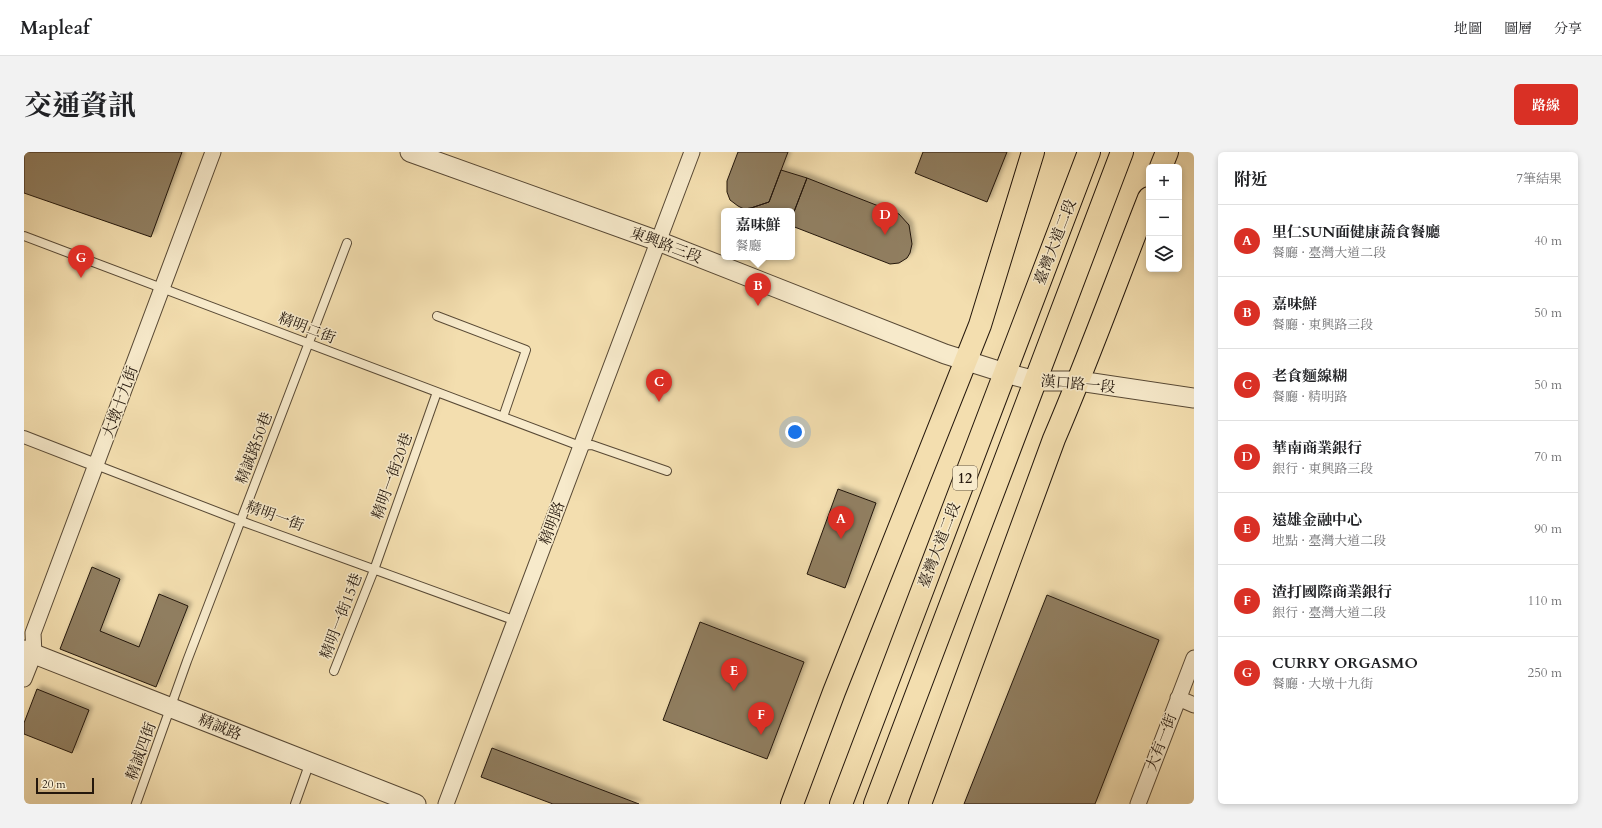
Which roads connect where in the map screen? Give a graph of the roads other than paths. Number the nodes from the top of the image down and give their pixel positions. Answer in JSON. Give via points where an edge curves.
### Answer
{"nodes":[{"id":1,"x":213,"y":152,"type":"edge"},
{"id":2,"x":410,"y":152,"type":"edge"},
{"id":3,"x":692,"y":152,"type":"edge"},
{"id":4,"x":1033,"y":152,"type":"edge"},
{"id":5,"x":1089,"y":152,"type":"edge"},
{"id":6,"x":1122,"y":152,"type":"edge"},
{"id":7,"x":1167,"y":152,"type":"edge"},
{"id":8,"x":1162,"y":164,"type":"edge"},
{"id":9,"x":1148,"y":200,"type":"edge"},
{"id":10,"x":24,"y":236,"type":"edge"},
{"id":11,"x":658,"y":242,"type":"junction"},
{"id":12,"x":347,"y":243,"type":"dead end"},
{"id":13,"x":162,"y":288,"type":"junction"},
{"id":14,"x":437,"y":316,"type":"dead end"},
{"id":15,"x":309,"y":344,"type":"junction"},
{"id":16,"x":964,"y":360,"type":"junction"},
{"id":17,"x":1004,"y":373,"type":"junction"},
{"id":18,"x":1036,"y":381,"type":"junction"},
{"id":19,"x":1078,"y":381,"type":"junction"},
{"id":20,"x":437,"y":392,"type":"junction"},
{"id":21,"x":1194,"y":398,"type":"edge"},
{"id":22,"x":503,"y":417,"type":"junction"},
{"id":23,"x":24,"y":437,"type":"edge"},
{"id":24,"x":580,"y":446,"type":"junction"},
{"id":25,"x":96,"y":465,"type":"junction"},
{"id":26,"x":667,"y":471,"type":"dead end"},
{"id":27,"x":241,"y":521,"type":"junction"},
{"id":28,"x":374,"y":570,"type":"junction"},
{"id":29,"x":516,"y":621,"type":"junction"},
{"id":30,"x":29,"y":652,"type":"edge"},
{"id":31,"x":1194,"y":658,"type":"edge"},
{"id":32,"x":334,"y":671,"type":"dead end"},
{"id":33,"x":24,"y":679,"type":"edge"},
{"id":34,"x":1178,"y":698,"type":"junction"},
{"id":35,"x":1194,"y":705,"type":"edge"},
{"id":36,"x":171,"y":707,"type":"junction"},
{"id":37,"x":310,"y":762,"type":"junction"},
{"id":38,"x":136,"y":804,"type":"edge"},
{"id":39,"x":295,"y":804,"type":"edge"},
{"id":40,"x":416,"y":804,"type":"edge"},
{"id":41,"x":446,"y":804,"type":"edge"},
{"id":42,"x":792,"y":804,"type":"edge"},
{"id":43,"x":841,"y":804,"type":"edge"},
{"id":44,"x":875,"y":804,"type":"edge"},
{"id":45,"x":920,"y":804,"type":"edge"},
{"id":46,"x":1138,"y":804,"type":"edge"}],
"edges":[{"from":1,"to":13,"type":"street","name":"大墩十九街"},
{"from":2,"to":11,"type":"street","name":"東興路三段"},
{"from":3,"to":11,"type":"street","name":"精明路"},
{"from":4,"to":16,"type":"main road","via":[[980,324]]},
{"from":5,"to":17,"type":"main road","name":"臺灣大道二段","number":"12"},
{"from":6,"to":18,"type":"main road","name":"臺灣大道二段","number":"12"},
{"from":7,"to":8,"type":"main road"},
{"from":9,"to":19,"type":"main road"},
{"from":10,"to":13,"type":"lane","name":"精明二街"},
{"from":11,"to":16,"type":"street","name":"東興路三段"},
{"from":11,"to":24,"type":"street","name":"精明路"},
{"from":12,"to":15,"type":"lane","name":"精誠路50巷"},
{"from":13,"to":15,"type":"lane","name":"精明二街"},
{"from":13,"to":25,"type":"street","name":"大墩十九街"},
{"from":14,"to":22,"type":"lane","via":[[526,350]]},
{"from":15,"to":20,"type":"lane","name":"精明二街"},
{"from":15,"to":27,"type":"lane","name":"精誠路50巷"},
{"from":16,"to":17,"type":"street","name":"漢口路一段"},
{"from":16,"to":42,"type":"main road"},
{"from":17,"to":18,"type":"street","name":"漢口路一段"},
{"from":17,"to":43,"type":"main road","name":"臺灣大道二段","number":"12"},
{"from":18,"to":19,"type":"street","name":"漢口路一段"},
{"from":18,"to":44,"type":"main road","name":"臺灣大道二段","number":"12"},
{"from":19,"to":21,"type":"street","name":"漢口路一段"},
{"from":19,"to":45,"type":"main road","via":[[1054,439]]},
{"from":20,"to":22,"type":"lane","name":"精明二街"},
{"from":20,"to":28,"type":"lane","name":"精明一街20巷"},
{"from":22,"to":24,"type":"lane","name":"精明二街"},
{"from":23,"to":25,"type":"street","name":"精明一街"},
{"from":24,"to":26,"type":"lane","name":"精明二街","via":[[592,445]]},
{"from":24,"to":29,"type":"street","name":"精明路"},
{"from":25,"to":27,"type":"lane","name":"精明一街"},
{"from":25,"to":30,"type":"street","name":"大墩十九街","via":[[33,633]]},
{"from":27,"to":28,"type":"lane","name":"精明一街"},
{"from":27,"to":36,"type":"lane","name":"精誠路50巷"},
{"from":28,"to":29,"type":"lane","name":"精明一街"},
{"from":28,"to":32,"type":"lane","name":"精明一街15巷"},
{"from":29,"to":41,"type":"street","name":"精明路"},
{"from":30,"to":33,"type":"street"},
{"from":30,"to":36,"type":"street","name":"精誠路"},
{"from":31,"to":34,"type":"street","name":"大有一街"},
{"from":34,"to":35,"type":"street"},
{"from":34,"to":46,"type":"street","name":"大有一街"},
{"from":36,"to":37,"type":"street","name":"精誠路"},
{"from":36,"to":38,"type":"lane","name":"精誠四街"},
{"from":37,"to":39,"type":"lane"},
{"from":37,"to":40,"type":"street","name":"精誠路"}]}
